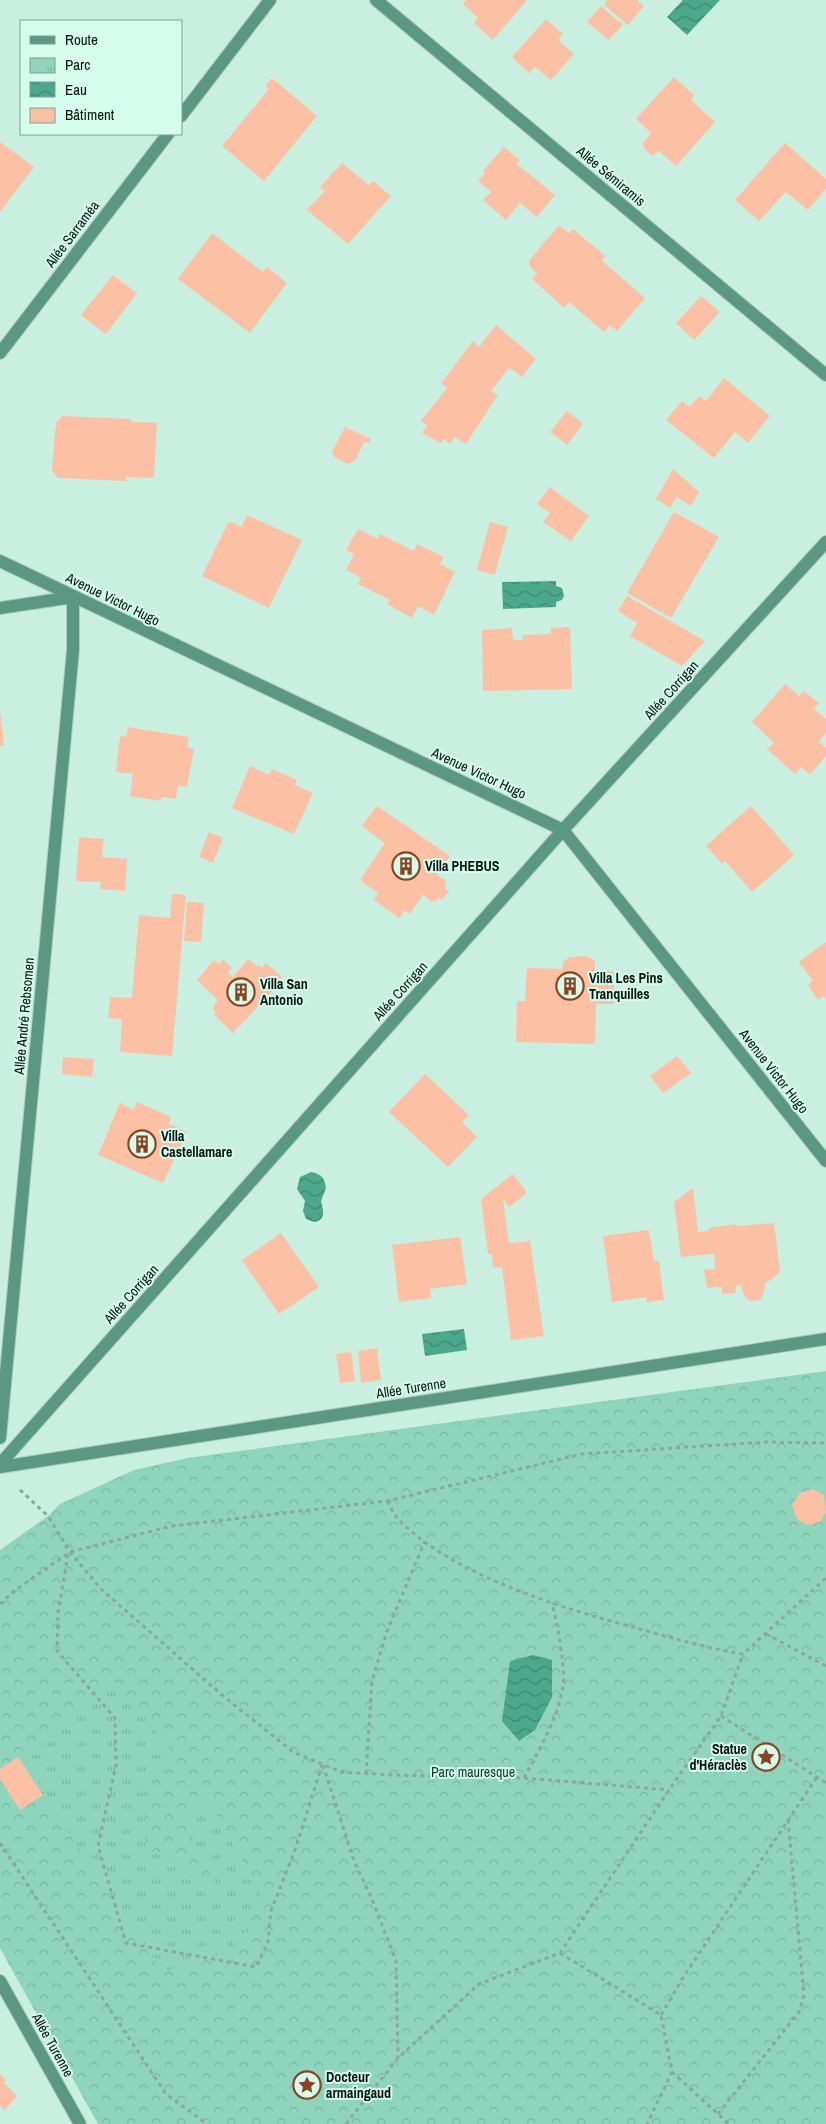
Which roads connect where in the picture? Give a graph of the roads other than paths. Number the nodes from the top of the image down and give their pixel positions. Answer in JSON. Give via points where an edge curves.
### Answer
{"nodes":[{"id":1,"x":270,"y":0,"type":"edge"},
{"id":2,"x":376,"y":0,"type":"edge"},
{"id":3,"x":182,"y":115,"type":"edge"},
{"id":4,"x":167,"y":135,"type":"edge"},
{"id":5,"x":0,"y":353,"type":"edge"},
{"id":6,"x":826,"y":375,"type":"edge"},
{"id":7,"x":826,"y":542,"type":"edge"},
{"id":8,"x":0,"y":561,"type":"edge"},
{"id":9,"x":73,"y":597,"type":"junction"},
{"id":10,"x":0,"y":608,"type":"edge"},
{"id":11,"x":563,"y":830,"type":"junction"},
{"id":12,"x":826,"y":1161,"type":"edge"},
{"id":13,"x":826,"y":1338,"type":"edge"},
{"id":14,"x":0,"y":1438,"type":"edge"},
{"id":15,"x":0,"y":1466,"type":"edge"},
{"id":16,"x":0,"y":1981,"type":"edge"},
{"id":17,"x":80,"y":2124,"type":"edge"}],
"edges":[{"from":1,"to":3,"type":"street"},
{"from":2,"to":6,"type":"street","name":"Allée Sémiramis"},
{"from":4,"to":5,"type":"street","name":"Allée Sarraméa"},
{"from":7,"to":11,"type":"street","name":"Allée Corrigan"},
{"from":8,"to":9,"type":"street","name":"Avenue Victor Hugo"},
{"from":9,"to":10,"type":"street"},
{"from":9,"to":11,"type":"street","name":"Avenue Victor Hugo"},
{"from":9,"to":14,"type":"street","name":"Allée André Rebsomen","via":[[73,650]]},
{"from":11,"to":12,"type":"street","name":"Avenue Victor Hugo"},
{"from":11,"to":15,"type":"street","name":"Allée Corrigan"},
{"from":13,"to":15,"type":"street","name":"Allée Turenne"},
{"from":16,"to":17,"type":"street","name":"Allée Turenne"}]}
